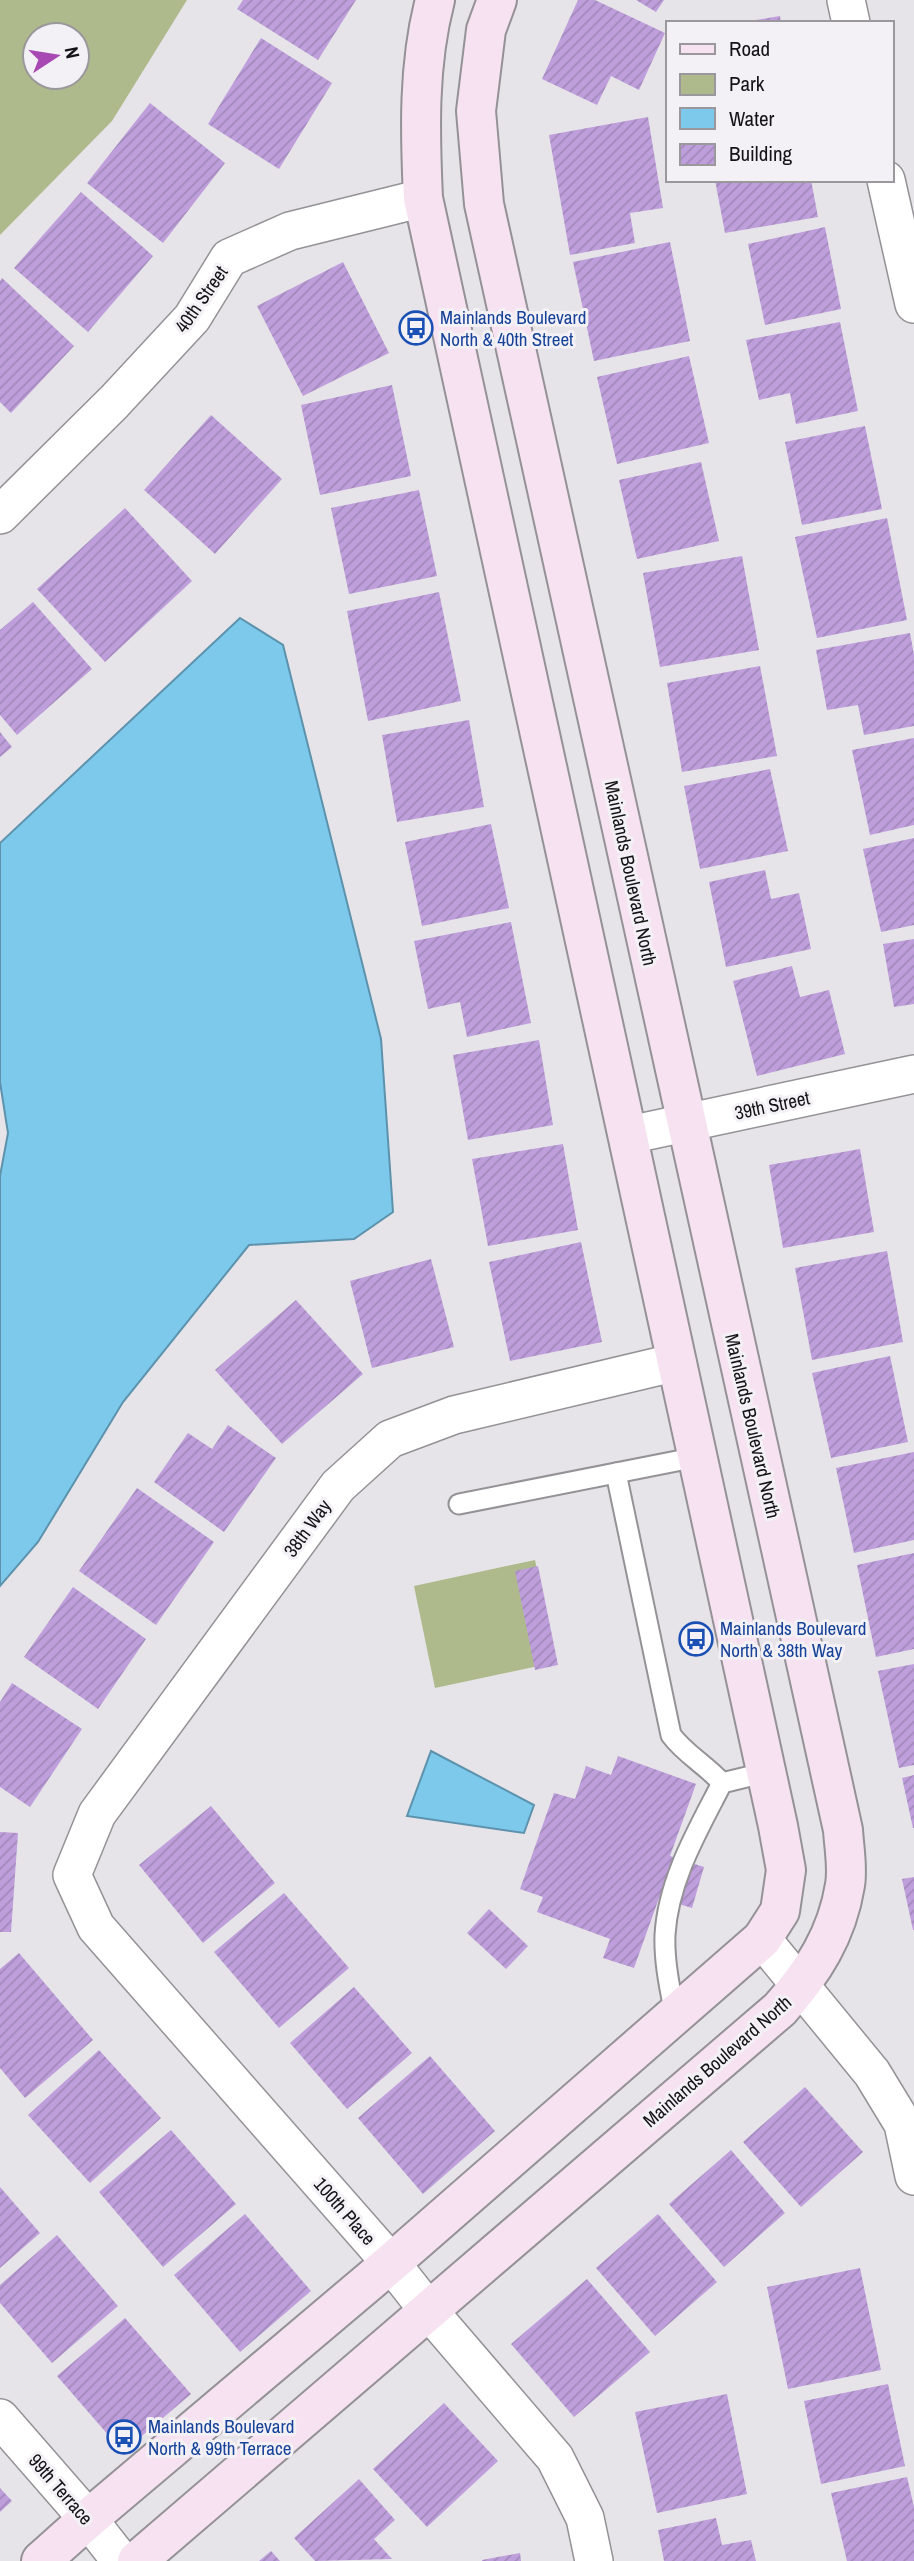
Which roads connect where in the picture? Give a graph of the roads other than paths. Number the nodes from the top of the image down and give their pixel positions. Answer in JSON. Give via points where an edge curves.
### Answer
{"nodes":[{"id":1,"x":435,"y":0,"type":"edge"},
{"id":2,"x":496,"y":0,"type":"edge"},
{"id":3,"x":846,"y":0,"type":"edge"},
{"id":4,"x":851,"y":21,"type":"edge"},
{"id":5,"x":886,"y":182,"type":"edge"},
{"id":6,"x":424,"y":198,"type":"junction"},
{"id":7,"x":914,"y":304,"type":"edge"},
{"id":8,"x":0,"y":515,"type":"edge"},
{"id":9,"x":914,"y":1074,"type":"edge"},
{"id":10,"x":686,"y":1123,"type":"junction"},
{"id":11,"x":629,"y":1135,"type":"junction"},
{"id":12,"x":677,"y":1362,"type":"junction"},
{"id":13,"x":697,"y":1457,"type":"junction"},
{"id":14,"x":616,"y":1473,"type":"junction"},
{"id":15,"x":459,"y":1504,"type":"dead end"},
{"id":16,"x":767,"y":1772,"type":"junction"},
{"id":17,"x":722,"y":1783,"type":"junction"},
{"id":18,"x":72,"y":1875,"type":"joint"},
{"id":19,"x":762,"y":1939,"type":"junction"},
{"id":20,"x":800,"y":1987,"type":"junction"},
{"id":21,"x":675,"y":2015,"type":"junction"},
{"id":22,"x":914,"y":2176,"type":"edge"},
{"id":23,"x":391,"y":2263,"type":"junction"},
{"id":24,"x":428,"y":2311,"type":"junction"},
{"id":25,"x":0,"y":2418,"type":"edge"},
{"id":26,"x":88,"y":2519,"type":"junction"},
{"id":27,"x":41,"y":2561,"type":"edge"},
{"id":28,"x":121,"y":2561,"type":"edge"},
{"id":29,"x":137,"y":2561,"type":"edge"},
{"id":30,"x":594,"y":2561,"type":"edge"}],
"edges":[{"from":1,"to":6,"type":"street","via":[[426,33],[420,123]]},
{"from":2,"to":10,"type":"street","name":"Mainlands Boulevard North","via":[[486,30],[476,111],[484,204]]},
{"from":3,"to":4,"type":"street"},
{"from":5,"to":7,"type":"street"},
{"from":6,"to":8,"type":"street","name":"40th Street","via":[[289,231],[229,258],[192,318]]},
{"from":6,"to":11,"type":"street"},
{"from":9,"to":10,"type":"street","name":"39th Street"},
{"from":10,"to":11,"type":"street","name":"39th Street"},
{"from":10,"to":20,"type":"street","name":"Mainlands Boulevard North","via":[[843,1830],[846,1883],[831,1937]]},
{"from":11,"to":12,"type":"street"},
{"from":12,"to":13,"type":"street"},
{"from":12,"to":18,"type":"street","name":"38th Way","via":[[454,1415],[390,1438],[338,1486],[97,1814]]},
{"from":13,"to":14,"type":"lane"},
{"from":13,"to":16,"type":"street"},
{"from":14,"to":15,"type":"lane"},
{"from":14,"to":17,"type":"lane","via":[[671,1735]]},
{"from":16,"to":17,"type":"lane"},
{"from":16,"to":19,"type":"street","via":[[786,1870],[780,1912]]},
{"from":17,"to":21,"type":"lane","via":[[686,1854],[670,1904],[665,1935]]},
{"from":18,"to":23,"type":"street","name":"100th Place","via":[[96,1927]]},
{"from":19,"to":20,"type":"street"},
{"from":19,"to":21,"type":"street"},
{"from":20,"to":22,"type":"street","via":[[873,2073],[903,2124]]},
{"from":20,"to":24,"type":"street","name":"Mainlands Boulevard North"},
{"from":21,"to":23,"type":"street"},
{"from":23,"to":24,"type":"street","name":"100th Place"},
{"from":23,"to":26,"type":"street"},
{"from":24,"to":29,"type":"street","name":"Mainlands Boulevard North"},
{"from":24,"to":30,"type":"street","name":"100th Place","via":[[555,2458],[585,2518]]},
{"from":25,"to":26,"type":"street","name":"99th Terrace"},
{"from":26,"to":27,"type":"street"},
{"from":26,"to":28,"type":"street","name":"99th Terrace"}]}
